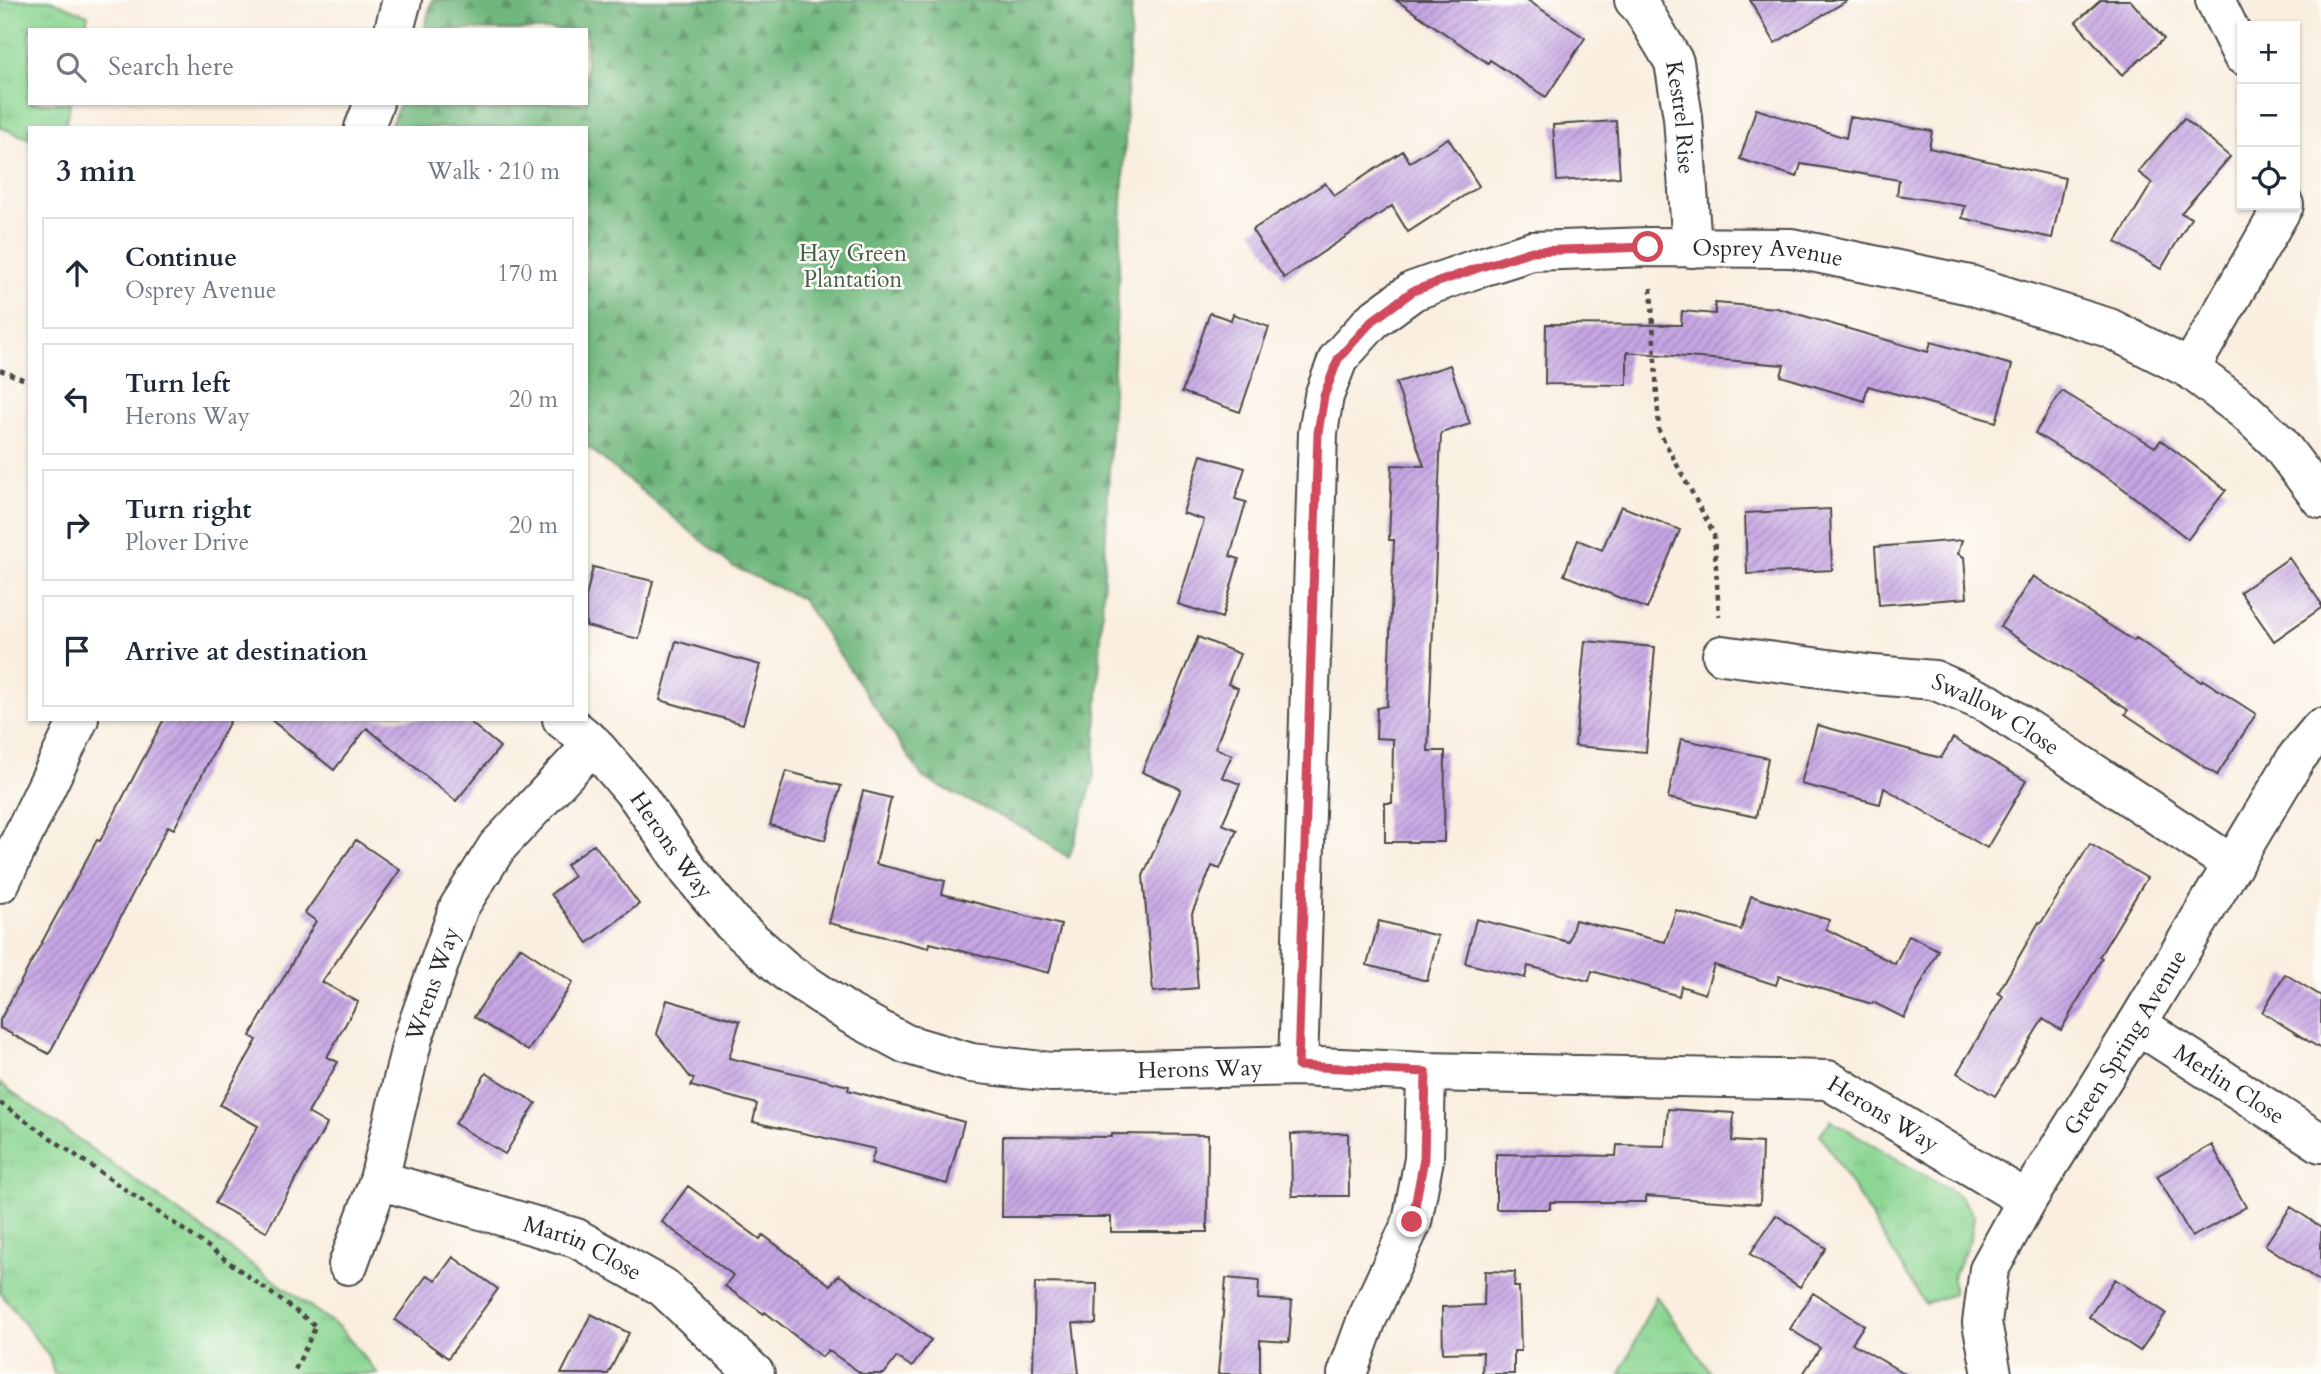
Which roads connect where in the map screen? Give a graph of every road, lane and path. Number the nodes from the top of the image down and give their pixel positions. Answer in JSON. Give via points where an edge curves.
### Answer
{"nodes":[{"id":1,"x":1634,"y":0,"type":"edge"},
{"id":2,"x":2215,"y":0,"type":"edge"},
{"id":3,"x":2237,"y":45,"type":"edge"},
{"id":4,"x":373,"y":105,"type":"edge"},
{"id":5,"x":365,"y":126,"type":"edge"},
{"id":6,"x":2281,"y":210,"type":"edge"},
{"id":7,"x":1648,"y":247,"type":"junction"},
{"id":8,"x":1692,"y":248,"type":"junction"},
{"id":9,"x":2190,"y":369,"type":"junction"},
{"id":10,"x":0,"y":370,"type":"edge"},
{"id":11,"x":28,"y":381,"type":"edge"},
{"id":12,"x":2321,"y":499,"type":"edge"},
{"id":13,"x":1722,"y":655,"type":"joint"},
{"id":14,"x":78,"y":721,"type":"edge"},
{"id":15,"x":564,"y":721,"type":"edge"},
{"id":16,"x":2321,"y":728,"type":"edge"},
{"id":17,"x":593,"y":744,"type":"junction"},
{"id":18,"x":2233,"y":864,"type":"junction"},
{"id":19,"x":0,"y":883,"type":"edge"},
{"id":20,"x":2137,"y":1024,"type":"junction"},
{"id":21,"x":1298,"y":1066,"type":"junction"},
{"id":22,"x":1426,"y":1072,"type":"junction"},
{"id":23,"x":0,"y":1103,"type":"edge"},
{"id":24,"x":2321,"y":1143,"type":"edge"},
{"id":25,"x":379,"y":1180,"type":"junction"},
{"id":26,"x":2027,"y":1200,"type":"junction"},
{"id":27,"x":348,"y":1265,"type":"dead end"},
{"id":28,"x":293,"y":1374,"type":"edge"},
{"id":29,"x":755,"y":1374,"type":"edge"},
{"id":30,"x":1346,"y":1374,"type":"edge"},
{"id":31,"x":1992,"y":1374,"type":"edge"}],
"edges":[{"from":1,"to":8,"type":"street","name":"Kestrel Rise","via":[[1674,62],[1683,117]]},
{"from":2,"to":3,"type":"street"},
{"from":4,"to":5,"type":"street"},
{"from":6,"to":9,"type":"street"},
{"from":7,"to":8,"type":"street","name":"Osprey Avenue"},
{"from":7,"to":13,"type":"path","via":[[1659,431],[1714,534]]},
{"from":7,"to":21,"type":"street","name":"Osprey Avenue","via":[[1532,251],[1413,291],[1372,321],[1338,359],[1324,396],[1318,433]]},
{"from":8,"to":9,"type":"street","name":"Osprey Avenue","via":[[1792,248],[1969,285],[2109,328]]},
{"from":9,"to":12,"type":"street","name":"Osprey Avenue","via":[[2278,442]]},
{"from":10,"to":11,"type":"path"},
{"from":13,"to":18,"type":"street","name":"Swallow Close","via":[[1934,680],[1989,704]]},
{"from":14,"to":19,"type":"street"},
{"from":15,"to":17,"type":"street","name":"Herons Way"},
{"from":16,"to":18,"type":"street","name":"Green Spring Avenue","via":[[2297,757]]},
{"from":17,"to":21,"type":"street","name":"Herons Way","via":[[732,923],[787,972],[906,1044],[971,1063],[1051,1072]]},
{"from":17,"to":25,"type":"street","name":"Wrens Way","via":[[497,847],[459,907],[413,1038]]},
{"from":18,"to":20,"type":"street","name":"Green Spring Avenue"},
{"from":20,"to":24,"type":"street","name":"Merlin Close"},
{"from":20,"to":26,"type":"street","name":"Green Spring Avenue"},
{"from":21,"to":22,"type":"street","name":"Herons Way"},
{"from":22,"to":26,"type":"street","name":"Herons Way","via":[[1828,1080]]},
{"from":22,"to":30,"type":"street","via":[[1424,1159],[1412,1222]]},
{"from":23,"to":28,"type":"path","via":[[316,1326]]},
{"from":25,"to":27,"type":"street","name":"Wrens Way"},
{"from":25,"to":29,"type":"street","name":"Martin Close","via":[[576,1238],[663,1287]]},
{"from":26,"to":31,"type":"street","name":"Green Spring Avenue","via":[[1990,1269],[1982,1323]]}]}
